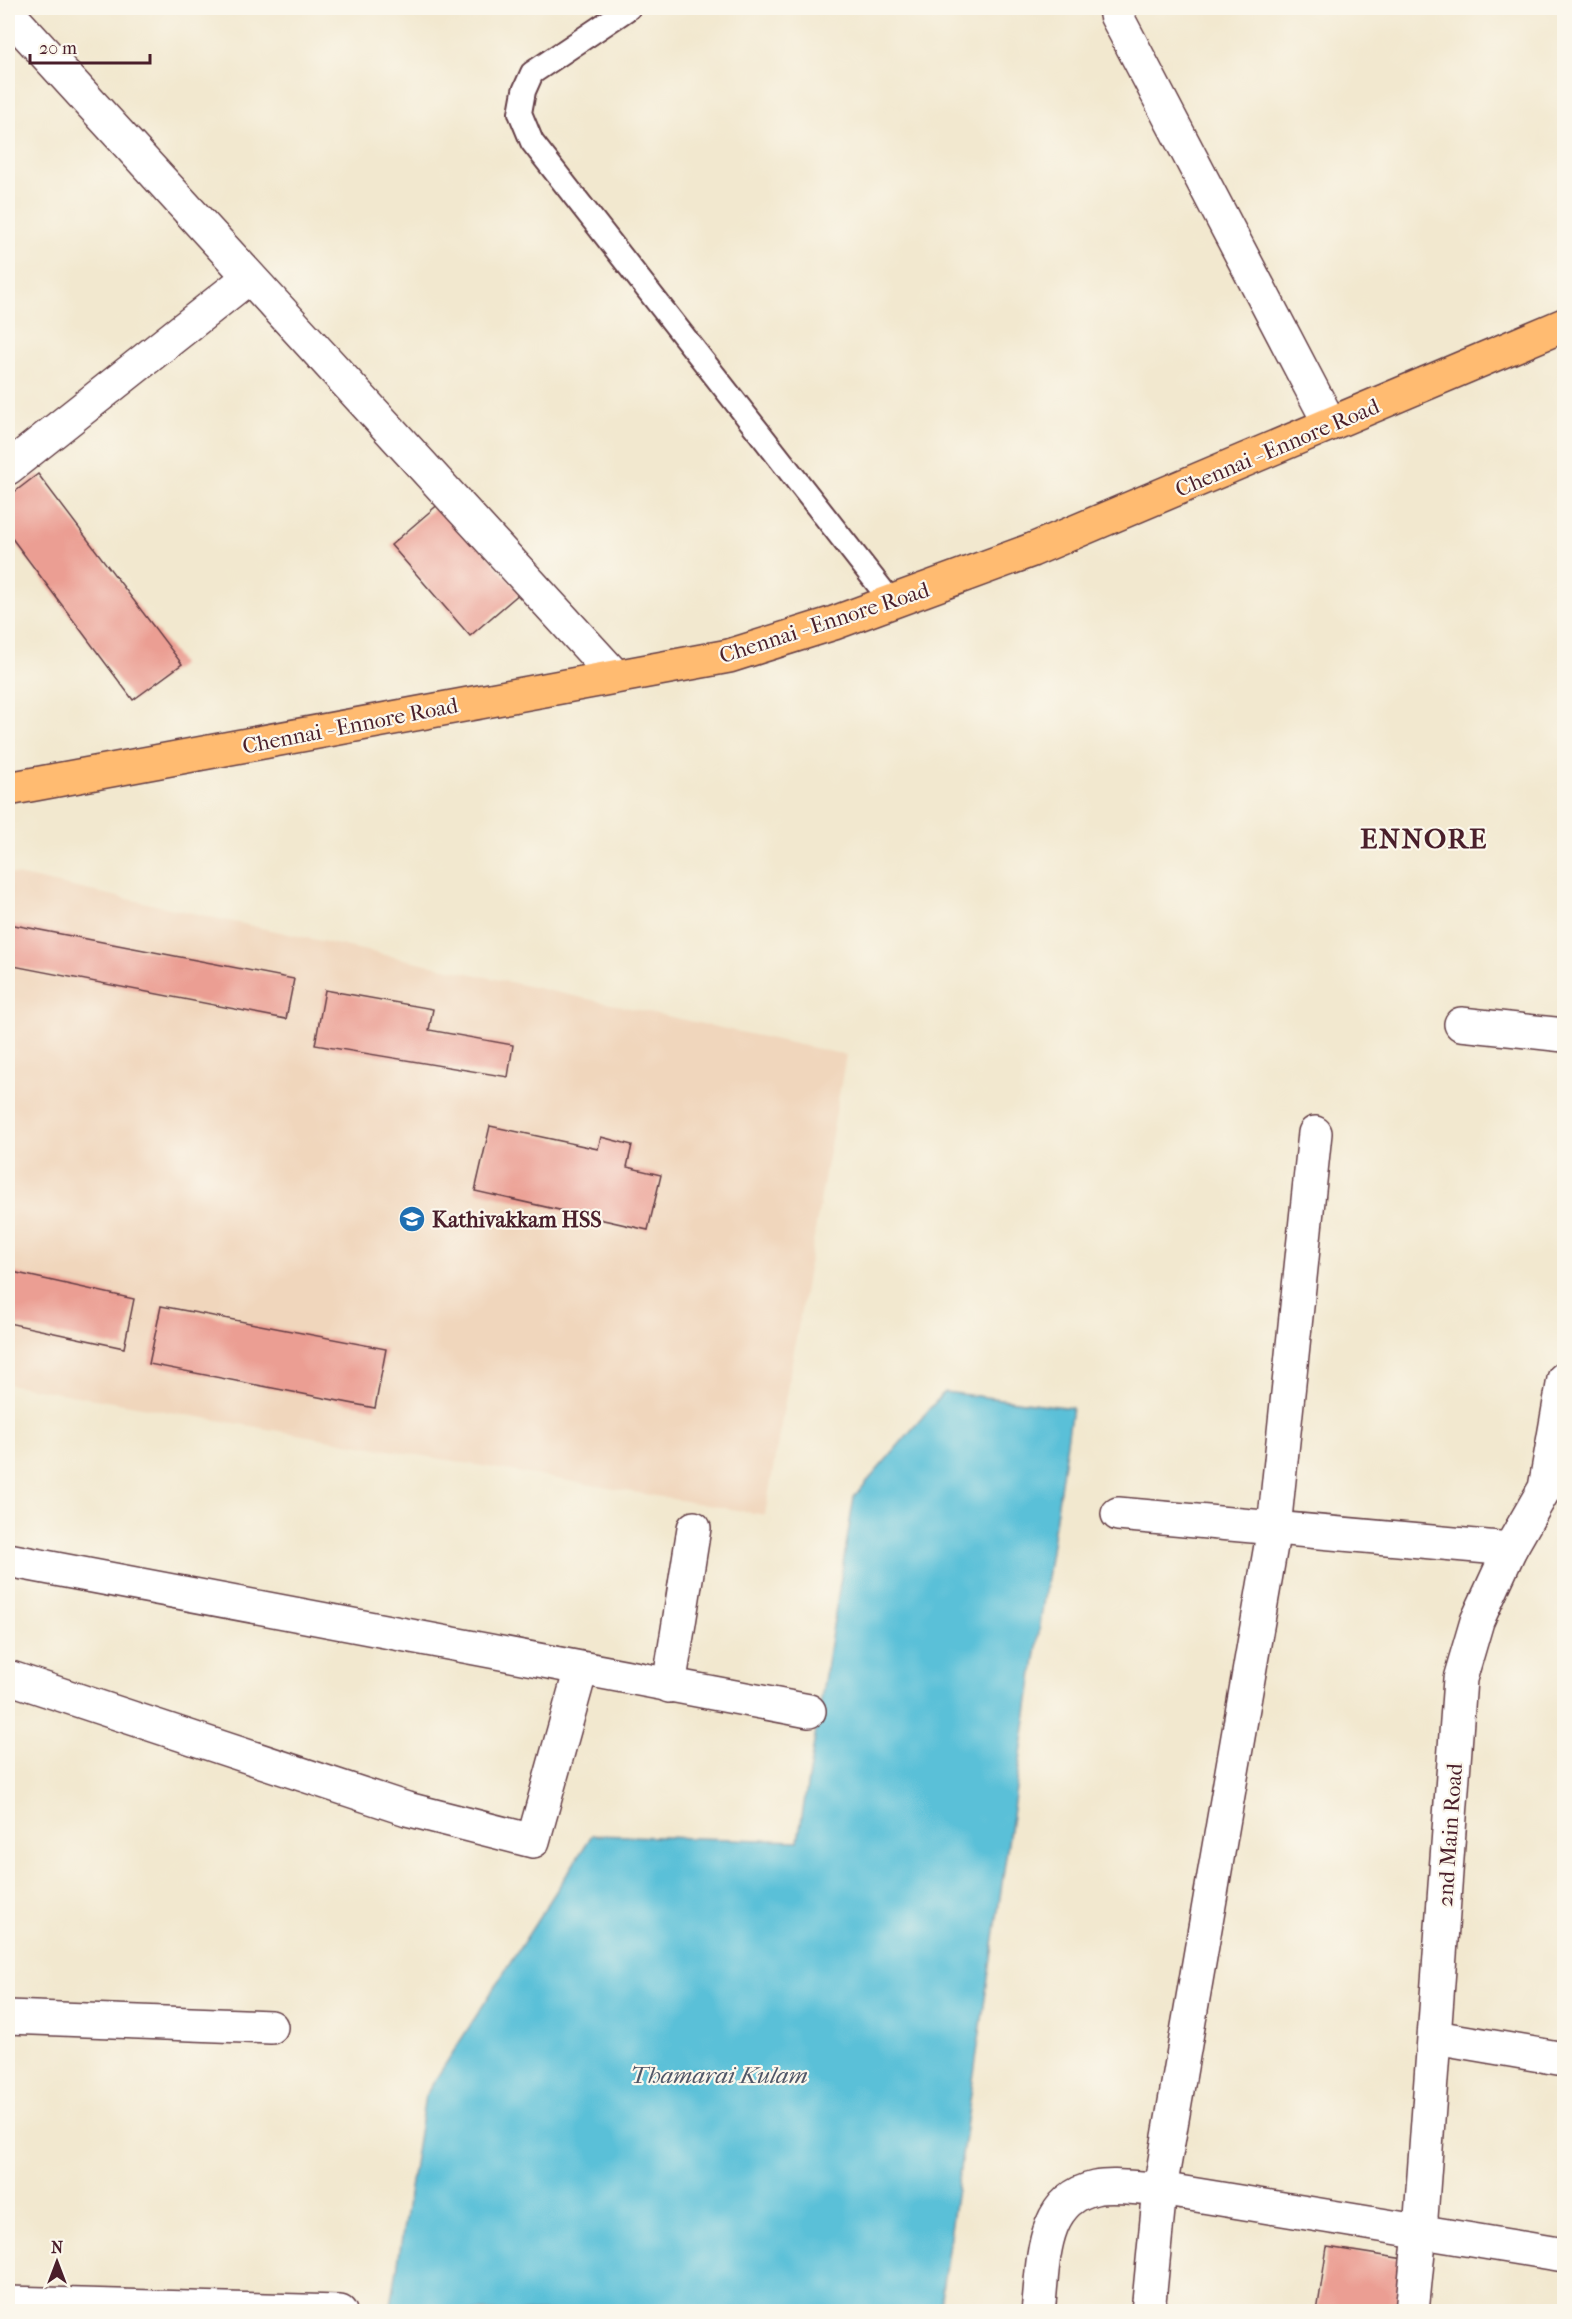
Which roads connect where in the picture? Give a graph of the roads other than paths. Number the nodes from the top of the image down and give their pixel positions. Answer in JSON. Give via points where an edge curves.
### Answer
{"nodes":[{"id":1,"x":630,"y":8,"type":"edge"},
{"id":2,"x":1115,"y":8,"type":"edge"},
{"id":3,"x":8,"y":14,"type":"edge"},
{"id":4,"x":248,"y":278,"type":"junction"},
{"id":5,"x":1564,"y":325,"type":"edge"},
{"id":6,"x":1330,"y":424,"type":"junction"},
{"id":7,"x":8,"y":468,"type":"edge"},
{"id":8,"x":891,"y":601,"type":"junction"},
{"id":9,"x":615,"y":676,"type":"junction"},
{"id":10,"x":8,"y":789,"type":"edge"},
{"id":11,"x":1461,"y":1024,"type":"dead end"},
{"id":12,"x":1564,"y":1035,"type":"edge"},
{"id":13,"x":1314,"y":1134,"type":"dead end"},
{"id":14,"x":1564,"y":1379,"type":"edge"},
{"id":15,"x":1118,"y":1514,"type":"dead end"},
{"id":16,"x":694,"y":1528,"type":"dead end"},
{"id":17,"x":1274,"y":1528,"type":"junction"},
{"id":18,"x":1510,"y":1549,"type":"junction"},
{"id":19,"x":8,"y":1560,"type":"edge"},
{"id":20,"x":581,"y":1669,"type":"junction"},
{"id":21,"x":8,"y":1677,"type":"edge"},
{"id":22,"x":669,"y":1686,"type":"junction"},
{"id":23,"x":809,"y":1711,"type":"dead end"},
{"id":24,"x":8,"y":2018,"type":"edge"},
{"id":25,"x":271,"y":2027,"type":"dead end"},
{"id":26,"x":1435,"y":2037,"type":"junction"},
{"id":27,"x":1564,"y":2059,"type":"edge"},
{"id":28,"x":1160,"y":2189,"type":"junction"},
{"id":29,"x":1420,"y":2231,"type":"junction"},
{"id":30,"x":1564,"y":2255,"type":"edge"},
{"id":31,"x":8,"y":2303,"type":"edge"},
{"id":32,"x":340,"y":2312,"type":"edge"},
{"id":33,"x":1038,"y":2312,"type":"edge"},
{"id":34,"x":1148,"y":2312,"type":"edge"},
{"id":35,"x":1412,"y":2312,"type":"edge"}],
"edges":[{"from":1,"to":8,"type":"lane","via":[[532,73],[520,113],[532,142]]},
{"from":2,"to":6,"type":"street"},
{"from":3,"to":4,"type":"street"},
{"from":4,"to":7,"type":"street"},
{"from":4,"to":9,"type":"street"},
{"from":5,"to":6,"type":"main road","name":"Chennai - Ennore Road"},
{"from":6,"to":8,"type":"main road","name":"Chennai - Ennore Road","via":[[1032,550]]},
{"from":8,"to":9,"type":"main road","name":"Chennai - Ennore Road","via":[[729,656]]},
{"from":9,"to":10,"type":"main road","name":"Chennai - Ennore Road"},
{"from":11,"to":12,"type":"street"},
{"from":13,"to":17,"type":"street"},
{"from":14,"to":18,"type":"street","name":"2nd Main Road","via":[[1545,1488]]},
{"from":15,"to":17,"type":"street"},
{"from":16,"to":22,"type":"street"},
{"from":17,"to":18,"type":"street"},
{"from":17,"to":28,"type":"street"},
{"from":18,"to":26,"type":"street","name":"2nd Main Road","via":[[1477,1621],[1460,1679]]},
{"from":19,"to":20,"type":"street"},
{"from":20,"to":21,"type":"street","via":[[532,1841],[407,1809]]},
{"from":20,"to":22,"type":"street"},
{"from":22,"to":23,"type":"street"},
{"from":24,"to":25,"type":"street"},
{"from":26,"to":27,"type":"street"},
{"from":26,"to":29,"type":"street","name":"2nd Main Road"},
{"from":28,"to":29,"type":"street"},
{"from":28,"to":33,"type":"street","via":[[1095,2188],[1062,2204],[1049,2226]]},
{"from":28,"to":34,"type":"street"},
{"from":29,"to":30,"type":"street"},
{"from":29,"to":35,"type":"street","name":"2nd Main Road"},
{"from":31,"to":32,"type":"street"}]}
